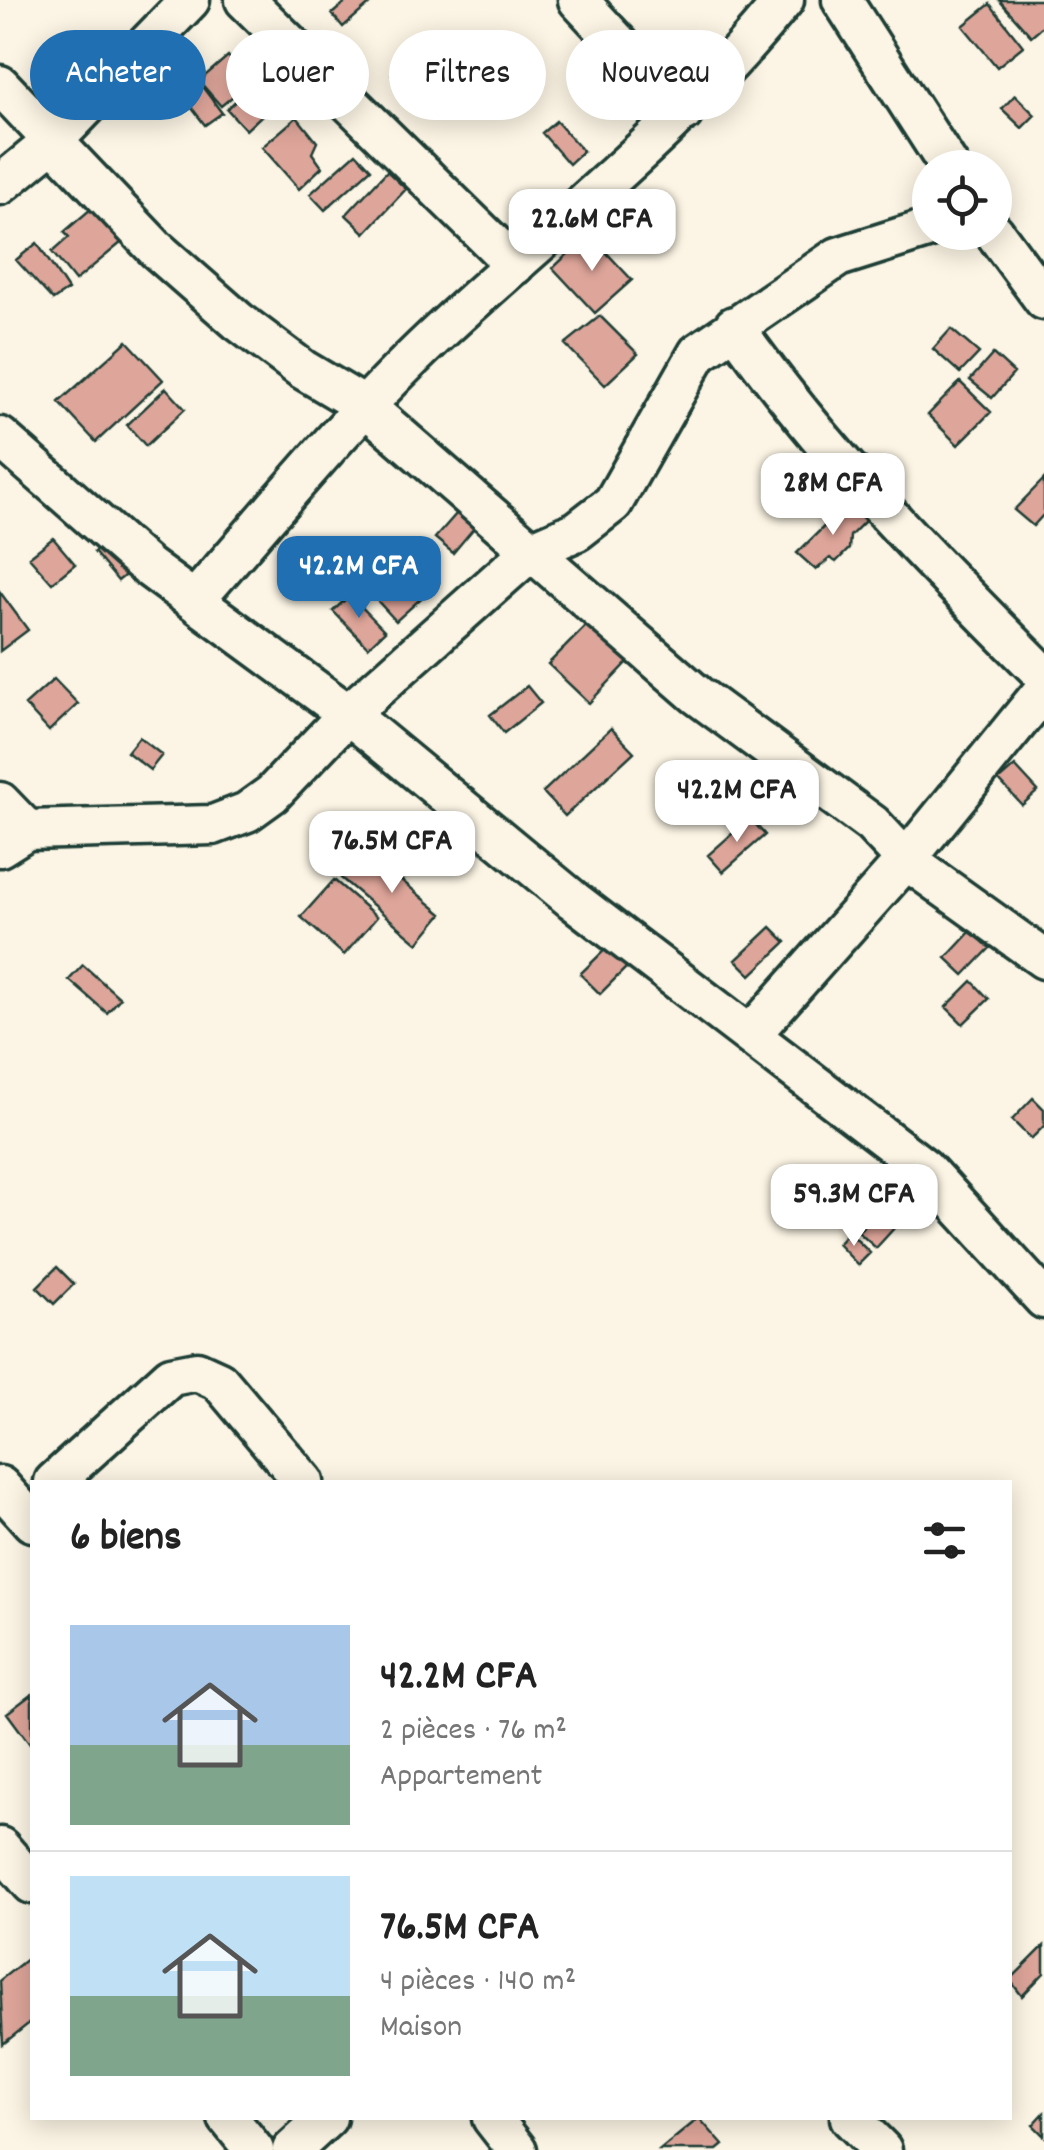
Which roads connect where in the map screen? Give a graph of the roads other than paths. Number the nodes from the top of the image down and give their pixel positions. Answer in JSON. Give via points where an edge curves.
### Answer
{"nodes":[{"id":1,"x":190,"y":0,"type":"edge"},
{"id":2,"x":245,"y":0,"type":"edge"},
{"id":3,"x":578,"y":0,"type":"edge"},
{"id":4,"x":784,"y":0,"type":"edge"},
{"id":5,"x":842,"y":0,"type":"edge"},
{"id":6,"x":606,"y":30,"type":"edge"},
{"id":7,"x":745,"y":44,"type":"edge"},
{"id":8,"x":0,"y":84,"type":"edge"},
{"id":9,"x":676,"y":120,"type":"edge"},
{"id":10,"x":51,"y":143,"type":"junction"},
{"id":11,"x":938,"y":150,"type":"edge"},
{"id":12,"x":0,"y":185,"type":"edge"},
{"id":13,"x":912,"y":233,"type":"edge"},
{"id":14,"x":1007,"y":250,"type":"edge"},
{"id":15,"x":515,"y":265,"type":"junction"},
{"id":16,"x":1044,"y":300,"type":"edge"},
{"id":17,"x":734,"y":326,"type":"junction"},
{"id":18,"x":366,"y":406,"type":"junction"},
{"id":19,"x":0,"y":437,"type":"edge"},
{"id":20,"x":531,"y":550,"type":"junction"},
{"id":21,"x":195,"y":600,"type":"junction"},
{"id":22,"x":1044,"y":675,"type":"edge"},
{"id":23,"x":1044,"y":690,"type":"edge"},
{"id":24,"x":348,"y":714,"type":"junction"},
{"id":25,"x":0,"y":802,"type":"edge"},
{"id":26,"x":14,"y":839,"type":"edge"},
{"id":27,"x":906,"y":860,"type":"junction"},
{"id":28,"x":1044,"y":960,"type":"edge"},
{"id":29,"x":752,"y":1033,"type":"junction"},
{"id":30,"x":1044,"y":1299,"type":"edge"},
{"id":31,"x":56,"y":1480,"type":"edge"},
{"id":32,"x":302,"y":1480,"type":"edge"},
{"id":33,"x":0,"y":1847,"type":"edge"},
{"id":34,"x":30,"y":1882,"type":"edge"},
{"id":35,"x":230,"y":2120,"type":"edge"},
{"id":36,"x":326,"y":2120,"type":"edge"},
{"id":37,"x":494,"y":2120,"type":"edge"},
{"id":38,"x":852,"y":2120,"type":"edge"},
{"id":39,"x":254,"y":2150,"type":"edge"},
{"id":40,"x":292,"y":2150,"type":"edge"},
{"id":41,"x":517,"y":2150,"type":"edge"},
{"id":42,"x":882,"y":2150,"type":"edge"}],
"edges":[{"from":1,"to":10,"type":"street"},
{"from":2,"to":15,"type":"street"},
{"from":3,"to":6,"type":"street"},
{"from":4,"to":7,"type":"street"},
{"from":5,"to":11,"type":"street"},
{"from":8,"to":10,"type":"street"},
{"from":9,"to":15,"type":"street"},
{"from":10,"to":12,"type":"street"},
{"from":10,"to":18,"type":"street","via":[[238,322]]},
{"from":13,"to":17,"type":"street","via":[[838,256]]},
{"from":14,"to":16,"type":"street"},
{"from":15,"to":18,"type":"street"},
{"from":17,"to":20,"type":"street","via":[[698,353],[614,503],[576,531]]},
{"from":17,"to":22,"type":"street","via":[[790,406]]},
{"from":18,"to":20,"type":"street"},
{"from":18,"to":21,"type":"street"},
{"from":19,"to":21,"type":"street"},
{"from":20,"to":24,"type":"street"},
{"from":20,"to":27,"type":"street","via":[[697,694],[872,824]]},
{"from":21,"to":24,"type":"street"},
{"from":23,"to":27,"type":"street"},
{"from":24,"to":26,"type":"street","via":[[247,812],[212,825]]},
{"from":24,"to":29,"type":"street","via":[[573,900]]},
{"from":25,"to":26,"type":"street"},
{"from":27,"to":28,"type":"street"},
{"from":27,"to":29,"type":"street"},
{"from":29,"to":30,"type":"street","via":[[924,1168]]},
{"from":31,"to":32,"type":"street","via":[[171,1376],[196,1371],[219,1380]]},
{"from":33,"to":34,"type":"street"},
{"from":35,"to":39,"type":"street"},
{"from":36,"to":40,"type":"street"},
{"from":37,"to":41,"type":"street"},
{"from":38,"to":42,"type":"street"}]}
